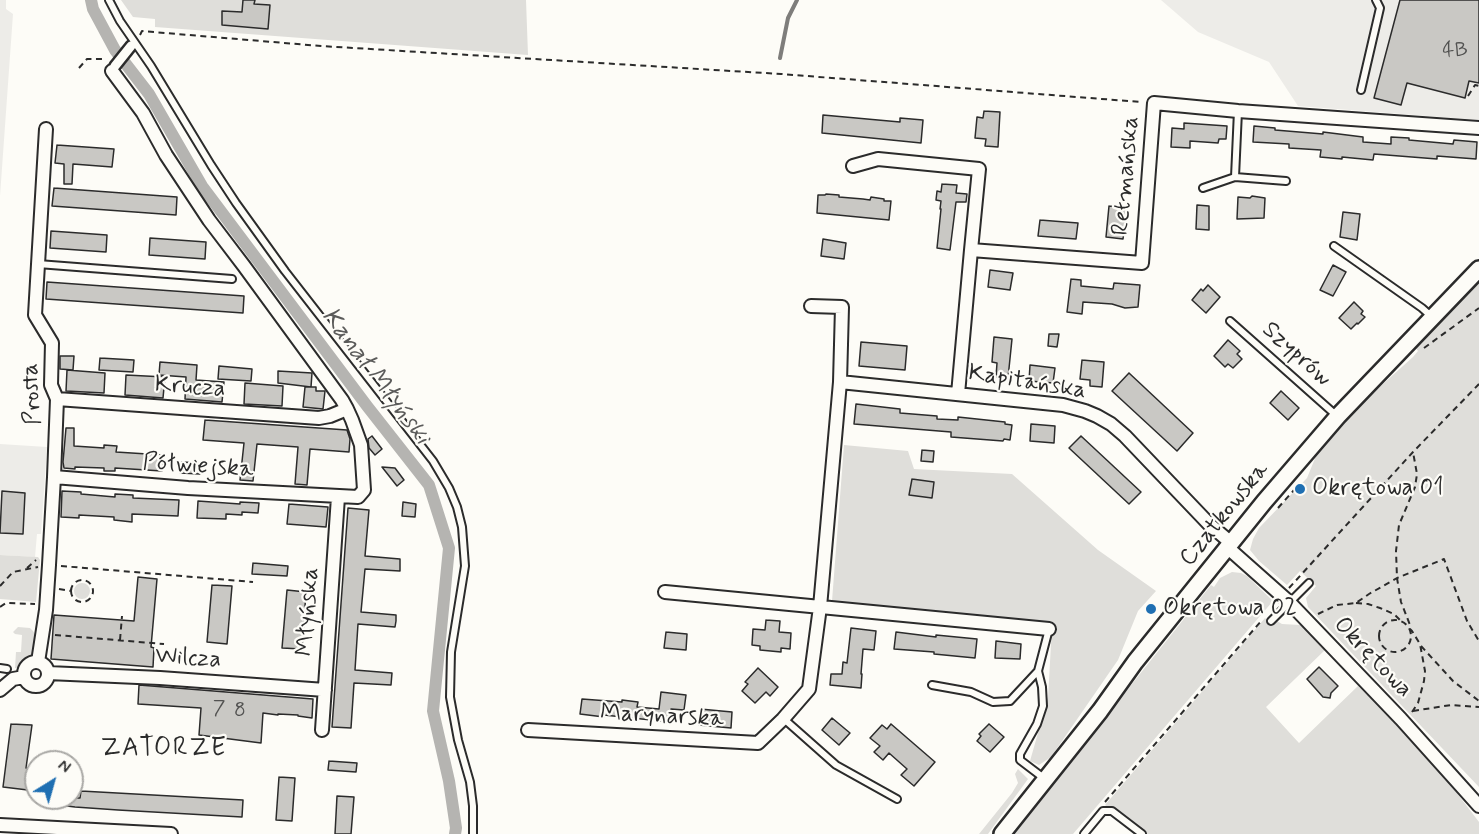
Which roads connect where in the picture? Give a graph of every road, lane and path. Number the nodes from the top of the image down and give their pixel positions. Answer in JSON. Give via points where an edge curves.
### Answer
{"nodes":[{"id":1,"x":109,"y":0,"type":"edge"},
{"id":2,"x":1376,"y":0,"type":"edge"},
{"id":3,"x":142,"y":32,"type":"dead end"},
{"id":4,"x":131,"y":46,"type":"dead end"},
{"id":5,"x":79,"y":68,"type":"dead end"},
{"id":6,"x":114,"y":68,"type":"junction"},
{"id":7,"x":1479,"y":86,"type":"edge"},
{"id":8,"x":1361,"y":90,"type":"dead end"},
{"id":9,"x":1468,"y":96,"type":"dead end"},
{"id":10,"x":1154,"y":103,"type":"junction"},
{"id":11,"x":1238,"y":111,"type":"junction"},
{"id":12,"x":1479,"y":128,"type":"edge"},
{"id":13,"x":46,"y":129,"type":"dead end"},
{"id":14,"x":853,"y":166,"type":"dead end"},
{"id":15,"x":1235,"y":177,"type":"junction"},
{"id":16,"x":1287,"y":181,"type":"dead end"},
{"id":17,"x":1203,"y":188,"type":"dead end"},
{"id":18,"x":1334,"y":246,"type":"dead end"},
{"id":19,"x":971,"y":250,"type":"junction"},
{"id":20,"x":38,"y":264,"type":"junction"},
{"id":21,"x":1479,"y":269,"type":"edge"},
{"id":22,"x":232,"y":279,"type":"dead end"},
{"id":23,"x":811,"y":306,"type":"dead end"},
{"id":24,"x":1479,"y":308,"type":"edge"},
{"id":25,"x":1432,"y":317,"type":"junction"},
{"id":26,"x":1230,"y":321,"type":"dead end"},
{"id":27,"x":1399,"y":352,"type":"junction"},
{"id":28,"x":840,"y":382,"type":"junction"},
{"id":29,"x":958,"y":394,"type":"junction"},
{"id":30,"x":57,"y":399,"type":"junction"},
{"id":31,"x":347,"y":409,"type":"junction"},
{"id":32,"x":1338,"y":416,"type":"junction"},
{"id":33,"x":1413,"y":452,"type":"dead end"},
{"id":34,"x":54,"y":477,"type":"junction"},
{"id":35,"x":1297,"y":486,"type":"dead end"},
{"id":36,"x":338,"y":497,"type":"junction"},
{"id":37,"x":1275,"y":511,"type":"dead end"},
{"id":38,"x":1229,"y":545,"type":"junction"},
{"id":39,"x":39,"y":555,"type":"dead end"},
{"id":40,"x":49,"y":565,"type":"junction"},
{"id":41,"x":25,"y":570,"type":"junction"},
{"id":42,"x":1397,"y":578,"type":"junction"},
{"id":43,"x":253,"y":582,"type":"dead end"},
{"id":44,"x":1309,"y":583,"type":"dead end"},
{"id":45,"x":0,"y":586,"type":"edge"},
{"id":46,"x":664,"y":592,"type":"dead end"},
{"id":47,"x":74,"y":598,"type":"joint"},
{"id":48,"x":1289,"y":602,"type":"junction"},
{"id":49,"x":1356,"y":603,"type":"junction"},
{"id":50,"x":46,"y":604,"type":"junction"},
{"id":51,"x":0,"y":607,"type":"edge"},
{"id":52,"x":819,"y":607,"type":"junction"},
{"id":53,"x":122,"y":616,"type":"dead end"},
{"id":54,"x":1270,"y":621,"type":"dead end"},
{"id":55,"x":1401,"y":621,"type":"junction"},
{"id":56,"x":1308,"y":622,"type":"junction"},
{"id":57,"x":1049,"y":629,"type":"joint"},
{"id":58,"x":1410,"y":629,"type":"junction"},
{"id":59,"x":43,"y":634,"type":"junction"},
{"id":60,"x":120,"y":640,"type":"junction"},
{"id":61,"x":1479,"y":641,"type":"edge"},
{"id":62,"x":164,"y":644,"type":"dead end"},
{"id":63,"x":1420,"y":644,"type":"junction"},
{"id":64,"x":38,"y":662,"type":"junction"},
{"id":65,"x":1038,"y":671,"type":"junction"},
{"id":66,"x":48,"y":673,"type":"junction"},
{"id":67,"x":24,"y":677,"type":"junction"},
{"id":68,"x":932,"y":685,"type":"dead end"},
{"id":69,"x":0,"y":690,"type":"edge"},
{"id":70,"x":325,"y":690,"type":"junction"},
{"id":71,"x":1479,"y":701,"type":"edge"},
{"id":72,"x":1479,"y":707,"type":"edge"},
{"id":73,"x":1413,"y":711,"type":"junction"},
{"id":74,"x":783,"y":719,"type":"junction"},
{"id":75,"x":1401,"y":719,"type":"junction"},
{"id":76,"x":322,"y":730,"type":"dead end"},
{"id":77,"x":528,"y":730,"type":"dead end"},
{"id":78,"x":1046,"y":780,"type":"junction"},
{"id":79,"x":897,"y":799,"type":"dead end"},
{"id":80,"x":1479,"y":806,"type":"edge"},
{"id":81,"x":0,"y":825,"type":"edge"},
{"id":82,"x":134,"y":833,"type":"edge"},
{"id":83,"x":171,"y":834,"type":"edge"},
{"id":84,"x":473,"y":834,"type":"edge"},
{"id":85,"x":1002,"y":834,"type":"edge"},
{"id":86,"x":1084,"y":834,"type":"edge"},
{"id":87,"x":1142,"y":834,"type":"edge"}],
"edges":[{"from":1,"to":84,"type":"lane","via":[[236,203],[433,461],[457,507],[465,566],[451,652],[450,697],[470,782]]},
{"from":2,"to":8,"type":"lane","via":[[1380,8]]},
{"from":3,"to":10,"type":"path"},
{"from":4,"to":6,"type":"street"},
{"from":5,"to":6,"type":"path","via":[[87,59],[102,59]]},
{"from":6,"to":31,"type":"street","via":[[209,220]]},
{"from":7,"to":9,"type":"path","via":[[1475,85]]},
{"from":10,"to":11,"type":"street","name":"Retmańska"},
{"from":10,"to":19,"type":"street","name":"Retmańska","via":[[1142,264]]},
{"from":11,"to":12,"type":"street","name":"Retmańska"},
{"from":11,"to":15,"type":"lane"},
{"from":13,"to":20,"type":"street","name":"Prosta"},
{"from":14,"to":19,"type":"street","via":[[878,159],[979,169]]},
{"from":15,"to":16,"type":"lane"},
{"from":15,"to":17,"type":"lane"},
{"from":18,"to":25,"type":"lane"},
{"from":19,"to":29,"type":"street"},
{"from":20,"to":22,"type":"lane"},
{"from":20,"to":30,"type":"street","name":"Prosta","via":[[35,315],[52,343],[51,385]]},
{"from":21,"to":25,"type":"street","name":"Czatkowska"},
{"from":23,"to":28,"type":"street","via":[[842,308]]},
{"from":24,"to":27,"type":"path","via":[[1413,355]]},
{"from":25,"to":27,"type":"street","name":"Czatkowska"},
{"from":26,"to":32,"type":"lane","name":"Szyprów"},
{"from":27,"to":32,"type":"street","name":"Czatkowska"},
{"from":28,"to":29,"type":"street","name":"Kapitańska"},
{"from":28,"to":52,"type":"street"},
{"from":29,"to":38,"type":"street","name":"Kapitańska","via":[[1063,405],[1097,416],[1125,436]]},
{"from":30,"to":31,"type":"street","name":"Krucza","via":[[319,418]]},
{"from":30,"to":34,"type":"street","name":"Prosta"},
{"from":31,"to":36,"type":"street","via":[[361,445],[364,490],[358,497]]},
{"from":32,"to":38,"type":"street","name":"Czatkowska"},
{"from":33,"to":42,"type":"path","via":[[1417,474],[1399,525]]},
{"from":34,"to":36,"type":"street","name":"Półwiejska"},
{"from":34,"to":40,"type":"street","name":"Prosta"},
{"from":35,"to":37,"type":"path"},
{"from":36,"to":70,"type":"street","name":"Młyńska"},
{"from":38,"to":48,"type":"street","name":"Okrętowa"},
{"from":38,"to":78,"type":"street","name":"Czatkowska"},
{"from":39,"to":41,"type":"path"},
{"from":40,"to":41,"type":"path"},
{"from":40,"to":43,"type":"path"},
{"from":40,"to":50,"type":"street","name":"Prosta"},
{"from":41,"to":45,"type":"path","via":[[13,572]]},
{"from":42,"to":49,"type":"path"},
{"from":42,"to":58,"type":"path"},
{"from":42,"to":61,"type":"path","via":[[1444,560],[1467,621]]},
{"from":44,"to":48,"type":"lane"},
{"from":46,"to":52,"type":"street"},
{"from":47,"to":47,"type":"path","via":[[80,602],[90,599],[92,585],[83,580],[76,582],[71,588]]},
{"from":48,"to":54,"type":"lane"},
{"from":48,"to":56,"type":"street","name":"Okrętowa"},
{"from":49,"to":55,"type":"path","via":[[1380,608]]},
{"from":49,"to":56,"type":"path","via":[[1337,605]]},
{"from":50,"to":51,"type":"path","via":[[6,603]]},
{"from":50,"to":59,"type":"street","name":"Prosta"},
{"from":52,"to":57,"type":"street"},
{"from":52,"to":74,"type":"street","name":"Marynarska","via":[[809,689]]},
{"from":53,"to":60,"type":"path"},
{"from":55,"to":58,"type":"path"},
{"from":55,"to":58,"type":"path","via":[[1390,620],[1382,626],[1379,640],[1384,648],[1394,652],[1404,649],[1410,641]]},
{"from":56,"to":75,"type":"street","name":"Okrętowa"},
{"from":57,"to":65,"type":"lane"},
{"from":58,"to":63,"type":"path"},
{"from":59,"to":60,"type":"path"},
{"from":59,"to":64,"type":"street","name":"Prosta"},
{"from":60,"to":62,"type":"path"},
{"from":63,"to":71,"type":"path","via":[[1453,681]]},
{"from":63,"to":73,"type":"path","via":[[1424,681]]},
{"from":64,"to":66,"type":"street","via":[[45,665]]},
{"from":64,"to":67,"type":"street","via":[[27,665]]},
{"from":65,"to":68,"type":"lane","via":[[1010,701],[993,702],[971,692]]},
{"from":65,"to":78,"type":"lane","via":[[1043,706],[1020,760]]},
{"from":66,"to":67,"type":"street","via":[[46,681],[36,686]]},
{"from":66,"to":70,"type":"street","name":"Wilcza"},
{"from":67,"to":69,"type":"street","via":[[13,679]]},
{"from":70,"to":76,"type":"street","name":"Młyńska"},
{"from":72,"to":73,"type":"path","via":[[1451,705]]},
{"from":73,"to":75,"type":"path"},
{"from":74,"to":77,"type":"street","name":"Marynarska","via":[[758,743]]},
{"from":74,"to":79,"type":"lane","via":[[836,765]]},
{"from":75,"to":80,"type":"street","name":"Okrętowa"},
{"from":78,"to":85,"type":"street","name":"Czatkowska"},
{"from":81,"to":82,"type":"street"},
{"from":82,"to":83,"type":"street"},
{"from":86,"to":87,"type":"lane","via":[[1103,811],[1112,810]]}]}
